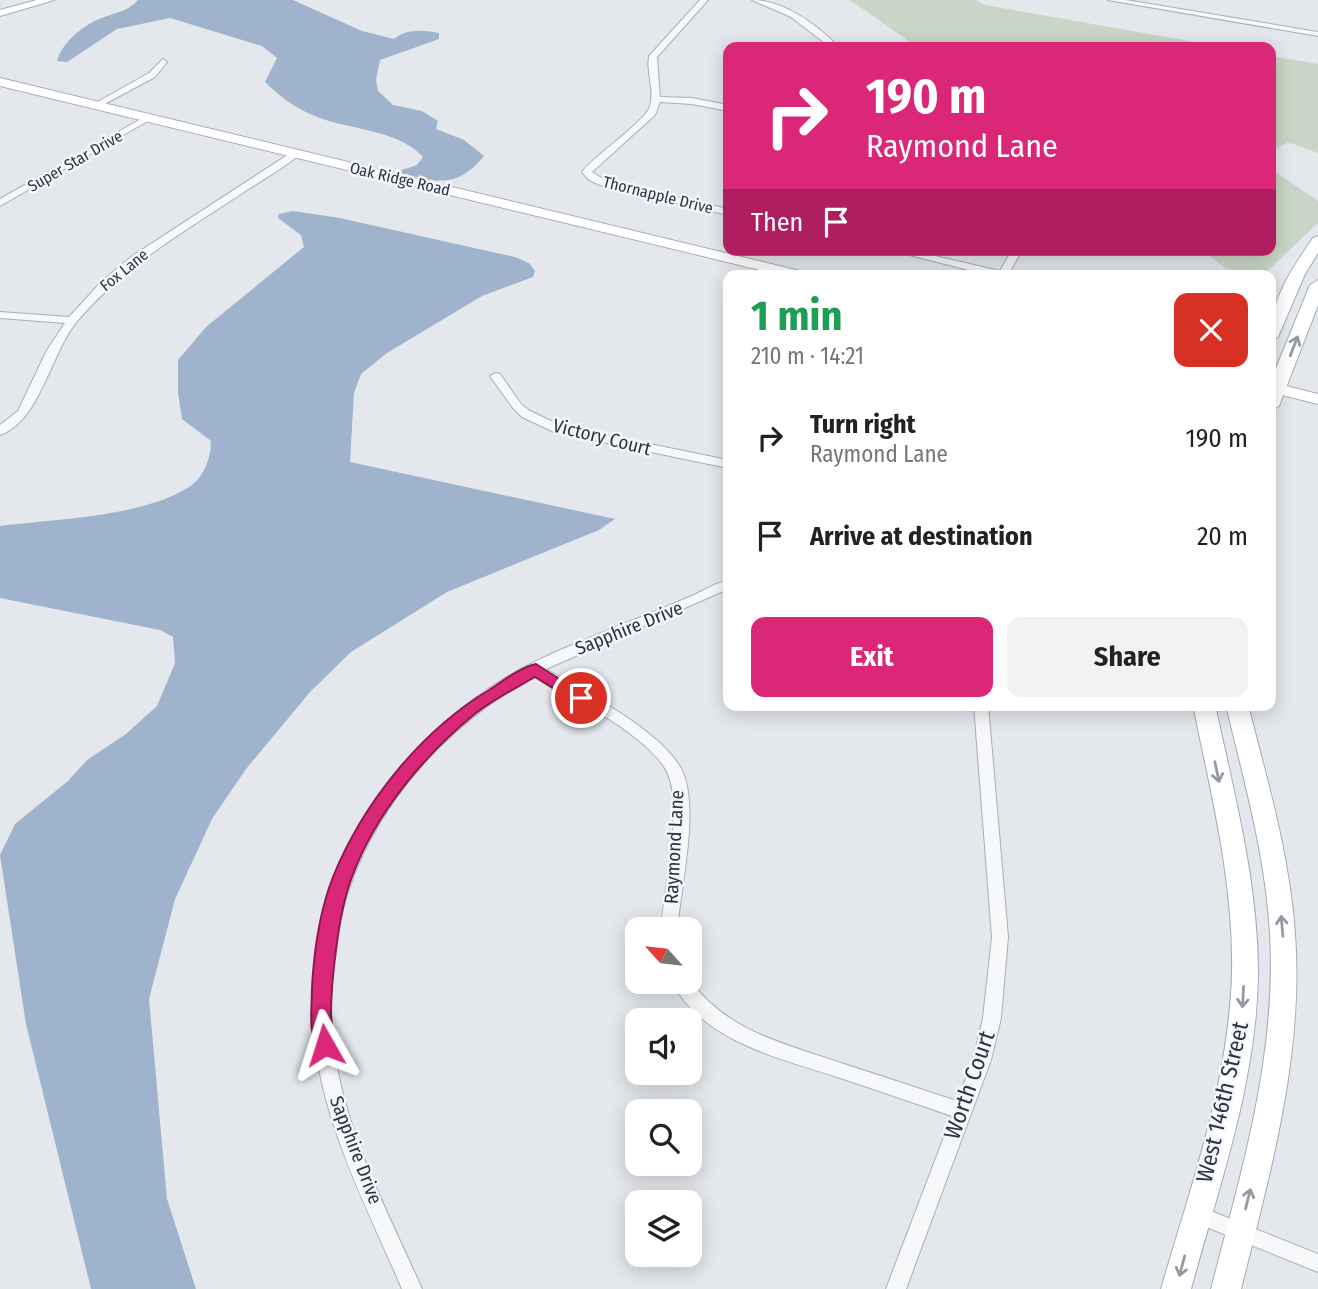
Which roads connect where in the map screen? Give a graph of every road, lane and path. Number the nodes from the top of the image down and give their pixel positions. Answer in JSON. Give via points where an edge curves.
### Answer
{"nodes":[{"id":1,"x":49,"y":0,"type":"edge"},
{"id":2,"x":704,"y":0,"type":"edge"},
{"id":3,"x":756,"y":0,"type":"edge"},
{"id":4,"x":1112,"y":0,"type":"edge"},
{"id":5,"x":1127,"y":1,"type":"edge"},
{"id":6,"x":26,"y":2,"type":"edge"},
{"id":7,"x":0,"y":13,"type":"edge"},
{"id":8,"x":1318,"y":34,"type":"edge"},
{"id":9,"x":829,"y":42,"type":"edge"},
{"id":10,"x":163,"y":62,"type":"dead end"},
{"id":11,"x":0,"y":82,"type":"edge"},
{"id":12,"x":656,"y":99,"type":"junction"},
{"id":13,"x":96,"y":105,"type":"junction"},
{"id":14,"x":723,"y":107,"type":"edge"},
{"id":15,"x":149,"y":118,"type":"junction"},
{"id":16,"x":295,"y":154,"type":"junction"},
{"id":17,"x":0,"y":204,"type":"edge"},
{"id":18,"x":723,"y":211,"type":"edge"},
{"id":19,"x":1318,"y":241,"type":"edge"},
{"id":20,"x":921,"y":256,"type":"edge"},
{"id":21,"x":779,"y":270,"type":"edge"},
{"id":22,"x":981,"y":270,"type":"edge"},
{"id":23,"x":1318,"y":285,"type":"edge"},
{"id":24,"x":0,"y":316,"type":"edge"},
{"id":25,"x":72,"y":320,"type":"junction"},
{"id":26,"x":1276,"y":323,"type":"edge"},
{"id":27,"x":496,"y":376,"type":"dead end"},
{"id":28,"x":1276,"y":383,"type":"edge"},
{"id":29,"x":1276,"y":388,"type":"edge"},
{"id":30,"x":1318,"y":399,"type":"edge"},
{"id":31,"x":0,"y":431,"type":"edge"},
{"id":32,"x":723,"y":463,"type":"edge"},
{"id":33,"x":723,"y":587,"type":"edge"},
{"id":34,"x":536,"y":669,"type":"junction"},
{"id":35,"x":981,"y":711,"type":"edge"},
{"id":36,"x":1205,"y":711,"type":"edge"},
{"id":37,"x":1238,"y":711,"type":"edge"},
{"id":38,"x":670,"y":917,"type":"edge"},
{"id":39,"x":689,"y":994,"type":"edge"},
{"id":40,"x":962,"y":1111,"type":"junction"},
{"id":41,"x":1196,"y":1214,"type":"junction"},
{"id":42,"x":1240,"y":1232,"type":"junction"},
{"id":43,"x":1318,"y":1263,"type":"edge"},
{"id":44,"x":412,"y":1289,"type":"edge"},
{"id":45,"x":896,"y":1289,"type":"edge"},
{"id":46,"x":1176,"y":1289,"type":"edge"},
{"id":47,"x":1226,"y":1289,"type":"edge"}],
"edges":[{"from":1,"to":6,"type":"street"},
{"from":2,"to":12,"type":"street","via":[[653,56]]},
{"from":3,"to":9,"type":"street","via":[[794,15]]},
{"from":4,"to":5,"type":"street"},
{"from":5,"to":8,"type":"street"},
{"from":6,"to":7,"type":"street"},
{"from":10,"to":13,"type":"street","via":[[152,75]]},
{"from":11,"to":13,"type":"street","name":"Oak Ridge Road"},
{"from":12,"to":14,"type":"street"},
{"from":12,"to":18,"type":"street","name":"Thornapple Drive","via":[[647,119],[588,168],[589,175],[603,183]]},
{"from":13,"to":15,"type":"street","name":"Oak Ridge Road"},
{"from":15,"to":16,"type":"street","name":"Oak Ridge Road"},
{"from":15,"to":17,"type":"street","name":"Super Star Drive"},
{"from":16,"to":21,"type":"street","name":"Oak Ridge Road"},
{"from":16,"to":25,"type":"street","name":"Fox Lane","via":[[135,259]]},
{"from":19,"to":26,"type":"main road","via":[[1297,274]]},
{"from":20,"to":22,"type":"street"},
{"from":28,"to":23,"type":"main road","one_way":true},
{"from":24,"to":25,"type":"street"},
{"from":25,"to":31,"type":"street","name":"Fox Lane","via":[[28,407]]},
{"from":27,"to":32,"type":"street","name":"Victory Court","via":[[526,414],[558,429]]},
{"from":29,"to":30,"type":"street"},
{"from":33,"to":34,"type":"street","name":"Sapphire Drive"},
{"from":34,"to":38,"type":"street","name":"Raymond Lane","via":[[649,743],[676,774],[679,817]]},
{"from":34,"to":44,"type":"street","name":"Sapphire Drive","via":[[472,708],[389,793],[342,878],[330,927],[321,1018],[328,1071],[342,1125]]},
{"from":35,"to":40,"type":"street","name":"Worth Court","via":[[1000,937],[992,1018]]},
{"from":36,"to":41,"type":"main road","name":"West 146th Street","one_way":true,"via":[[1237,866],[1245,959],[1234,1065]]},
{"from":42,"to":37,"type":"main road","name":"West 146th Street","one_way":true,"via":[[1275,1087],[1284,965],[1275,872]]},
{"from":39,"to":40,"type":"street","via":[[710,1016],[760,1043]]},
{"from":40,"to":45,"type":"street","name":"Worth Court"},
{"from":41,"to":42,"type":"street"},
{"from":41,"to":46,"type":"main road","name":"West 146th Street","one_way":true},
{"from":42,"to":43,"type":"street"},
{"from":42,"to":47,"type":"main road","name":"West 146th Street"}]}
